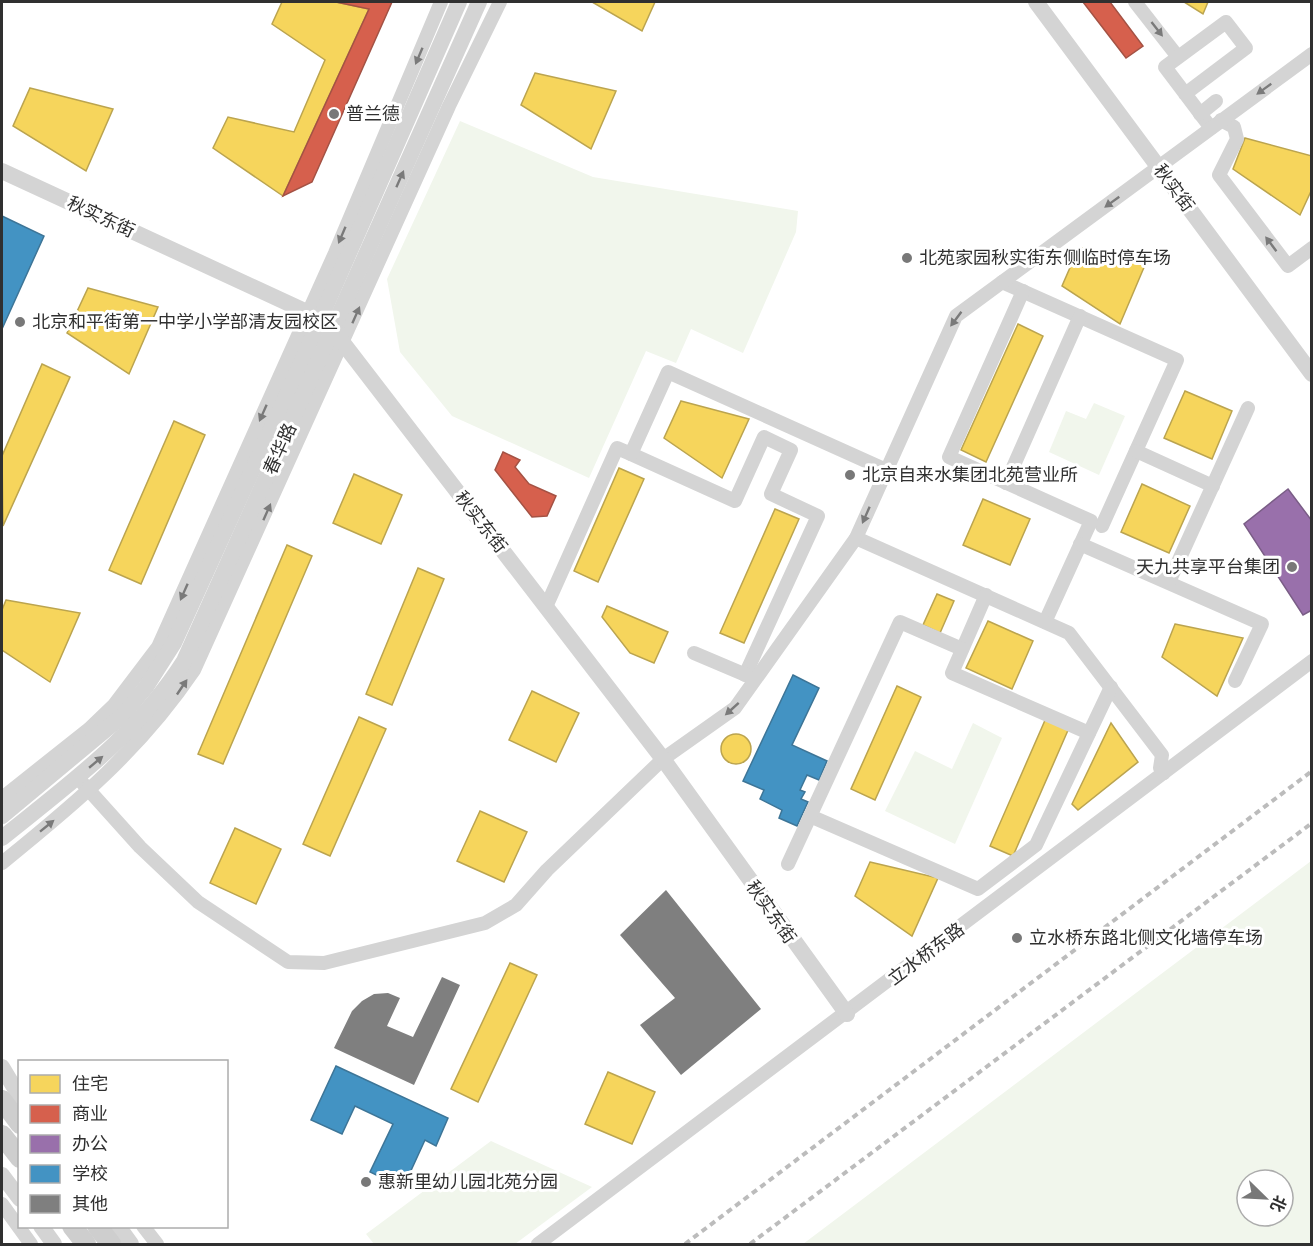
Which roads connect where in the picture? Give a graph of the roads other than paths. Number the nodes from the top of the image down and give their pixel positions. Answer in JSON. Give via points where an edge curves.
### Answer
{"nodes":[{"id":1,"x":441,"y":2,"type":"edge"},
{"id":2,"x":459,"y":2,"type":"edge"},
{"id":3,"x":479,"y":2,"type":"edge"},
{"id":4,"x":500,"y":2,"type":"edge"},
{"id":5,"x":1036,"y":2,"type":"edge"},
{"id":6,"x":1136,"y":2,"type":"edge"},
{"id":7,"x":1311,"y":54,"type":"edge"},
{"id":8,"x":1179,"y":57,"type":"junction"},
{"id":9,"x":1185,"y":94,"type":"junction"},
{"id":10,"x":1216,"y":101,"type":"dead end"},
{"id":11,"x":1200,"y":114,"type":"junction"},
{"id":12,"x":1216,"y":124,"type":"junction"},
{"id":13,"x":1159,"y":168,"type":"junction"},
{"id":14,"x":2,"y":171,"type":"edge"},
{"id":15,"x":1311,"y":248,"type":"edge"},
{"id":16,"x":1002,"y":282,"type":"junction"},
{"id":17,"x":1023,"y":291,"type":"junction"},
{"id":18,"x":314,"y":315,"type":"junction"},
{"id":19,"x":1080,"y":316,"type":"junction"},
{"id":20,"x":335,"y":325,"type":"junction"},
{"id":21,"x":343,"y":343,"type":"junction"},
{"id":22,"x":1311,"y":374,"type":"edge"},
{"id":23,"x":1248,"y":408,"type":"dead end"},
{"id":24,"x":1136,"y":452,"type":"junction"},
{"id":25,"x":630,"y":454,"type":"junction"},
{"id":26,"x":886,"y":470,"type":"junction"},
{"id":27,"x":1006,"y":483,"type":"junction"},
{"id":28,"x":1213,"y":486,"type":"junction"},
{"id":29,"x":1096,"y":524,"type":"junction"},
{"id":30,"x":856,"y":538,"type":"junction"},
{"id":31,"x":1086,"y":547,"type":"junction"},
{"id":32,"x":1169,"y":582,"type":"junction"},
{"id":33,"x":986,"y":596,"type":"junction"},
{"id":34,"x":546,"y":607,"type":"junction"},
{"id":35,"x":1045,"y":622,"type":"junction"},
{"id":36,"x":962,"y":649,"type":"junction"},
{"id":37,"x":694,"y":653,"type":"dead end"},
{"id":38,"x":1311,"y":661,"type":"edge"},
{"id":39,"x":750,"y":677,"type":"junction"},
{"id":40,"x":1235,"y":681,"type":"dead end"},
{"id":41,"x":1111,"y":687,"type":"junction"},
{"id":42,"x":1089,"y":733,"type":"junction"},
{"id":43,"x":663,"y":759,"type":"junction"},
{"id":44,"x":1164,"y":773,"type":"junction"},
{"id":45,"x":78,"y":778,"type":"junction"},
{"id":46,"x":90,"y":792,"type":"junction"},
{"id":47,"x":2,"y":798,"type":"edge"},
{"id":48,"x":2,"y":816,"type":"edge"},
{"id":49,"x":810,"y":816,"type":"junction"},
{"id":50,"x":2,"y":838,"type":"edge"},
{"id":51,"x":2,"y":863,"type":"edge"},
{"id":52,"x":788,"y":864,"type":"dead end"},
{"id":53,"x":847,"y":1014,"type":"junction"},
{"id":54,"x":2,"y":1067,"type":"edge"},
{"id":55,"x":11,"y":1090,"type":"edge"},
{"id":56,"x":18,"y":1116,"type":"edge"},
{"id":57,"x":2,"y":1135,"type":"edge"},
{"id":58,"x":18,"y":1155,"type":"edge"},
{"id":59,"x":2,"y":1175,"type":"edge"},
{"id":60,"x":18,"y":1196,"type":"edge"},
{"id":61,"x":2,"y":1204,"type":"edge"},
{"id":62,"x":18,"y":1227,"type":"edge"},
{"id":63,"x":19,"y":1228,"type":"edge"},
{"id":64,"x":42,"y":1228,"type":"edge"},
{"id":65,"x":73,"y":1228,"type":"edge"},
{"id":66,"x":98,"y":1228,"type":"edge"},
{"id":67,"x":119,"y":1228,"type":"edge"},
{"id":68,"x":144,"y":1228,"type":"edge"},
{"id":69,"x":31,"y":1245,"type":"edge"},
{"id":70,"x":54,"y":1245,"type":"edge"},
{"id":71,"x":86,"y":1245,"type":"edge"},
{"id":72,"x":111,"y":1245,"type":"edge"},
{"id":73,"x":131,"y":1245,"type":"edge"},
{"id":74,"x":157,"y":1245,"type":"edge"},
{"id":75,"x":538,"y":1245,"type":"edge"}],
"edges":[{"from":1,"to":18,"type":"street","one_way":true},
{"from":2,"to":18,"type":"street","name":"春华路"},
{"from":20,"to":3,"type":"street","name":"春华路","one_way":true},
{"from":21,"to":4,"type":"street","one_way":true},
{"from":5,"to":13,"type":"street","name":"秋实街"},
{"from":6,"to":8,"type":"street","one_way":true},
{"from":7,"to":12,"type":"street","one_way":true},
{"from":8,"to":9,"type":"street","via":[[1165,67]]},
{"from":8,"to":9,"type":"street","via":[[1226,22],[1246,48]]},
{"from":9,"to":11,"type":"street"},
{"from":10,"to":11,"type":"street"},
{"from":11,"to":12,"type":"street"},
{"from":12,"to":13,"type":"street"},
{"from":15,"to":12,"type":"street","one_way":true,"via":[[1288,266],[1219,176],[1237,139],[1234,127]]},
{"from":13,"to":16,"type":"street","one_way":true},
{"from":13,"to":22,"type":"street","name":"秋实街"},
{"from":14,"to":18,"type":"street","name":"秋实东街"},
{"from":16,"to":17,"type":"street"},
{"from":16,"to":26,"type":"street","one_way":true,"via":[[956,316]]},
{"from":17,"to":19,"type":"street"},
{"from":17,"to":27,"type":"street","via":[[949,457]]},
{"from":18,"to":20,"type":"street","name":"秋实东街"},
{"from":18,"to":47,"type":"street","one_way":true,"via":[[158,647],[130,687],[89,729]]},
{"from":18,"to":48,"type":"street","name":"春华路","via":[[179,632],[159,668],[121,717]]},
{"from":19,"to":24,"type":"street","via":[[1177,360]]},
{"from":19,"to":27,"type":"street"},
{"from":20,"to":21,"type":"street","name":"秋实东街"},
{"from":45,"to":20,"type":"street","name":"春华路","one_way":true,"via":[[133,729],[184,661]]},
{"from":21,"to":34,"type":"street","name":"秋实东街"},
{"from":46,"to":21,"type":"street","one_way":true,"via":[[172,703],[194,670]]},
{"from":23,"to":28,"type":"street"},
{"from":24,"to":28,"type":"street"},
{"from":24,"to":29,"type":"street"},
{"from":25,"to":26,"type":"street","via":[[668,372]]},
{"from":25,"to":34,"type":"street","via":[[618,448]]},
{"from":25,"to":39,"type":"street","via":[[735,501],[764,437],[791,450],[771,494],[818,516]]},
{"from":26,"to":30,"type":"street","one_way":true},
{"from":27,"to":29,"type":"street"},
{"from":28,"to":32,"type":"street"},
{"from":29,"to":31,"type":"street"},
{"from":30,"to":33,"type":"street"},
{"from":30,"to":39,"type":"street"},
{"from":31,"to":32,"type":"street"},
{"from":31,"to":35,"type":"street"},
{"from":32,"to":40,"type":"street","via":[[1262,624]]},
{"from":33,"to":35,"type":"street"},
{"from":33,"to":36,"type":"street"},
{"from":34,"to":43,"type":"street","name":"秋实东街"},
{"from":35,"to":41,"type":"street","via":[[1070,633]]},
{"from":36,"to":42,"type":"street","via":[[952,673]]},
{"from":36,"to":49,"type":"street","via":[[900,622]]},
{"from":37,"to":39,"type":"street"},
{"from":38,"to":44,"type":"street","name":"立水桥东路"},
{"from":39,"to":43,"type":"street","one_way":true,"via":[[735,708]]},
{"from":41,"to":42,"type":"street"},
{"from":41,"to":44,"type":"street","via":[[1162,755],[1160,768]]},
{"from":42,"to":49,"type":"street","via":[[1036,845],[978,889]]},
{"from":43,"to":46,"type":"street","via":[[516,905],[485,923],[324,963],[288,962],[198,902]]},
{"from":43,"to":53,"type":"street","name":"秋实东街"},
{"from":44,"to":53,"type":"street","name":"立水桥东路"},
{"from":45,"to":46,"type":"street"},
{"from":45,"to":50,"type":"street","name":"春华路"},
{"from":51,"to":46,"type":"street","one_way":true},
{"from":49,"to":52,"type":"street"},
{"from":53,"to":75,"type":"street","name":"立水桥东路"},
{"from":54,"to":55,"type":"street"},
{"from":55,"to":56,"type":"main road"},
{"from":57,"to":58,"type":"main road"},
{"from":59,"to":60,"type":"street"},
{"from":61,"to":62,"type":"street"},
{"from":63,"to":69,"type":"street"},
{"from":64,"to":70,"type":"street"},
{"from":65,"to":71,"type":"main road"},
{"from":66,"to":72,"type":"main road"},
{"from":67,"to":73,"type":"street"},
{"from":68,"to":74,"type":"street"}]}
